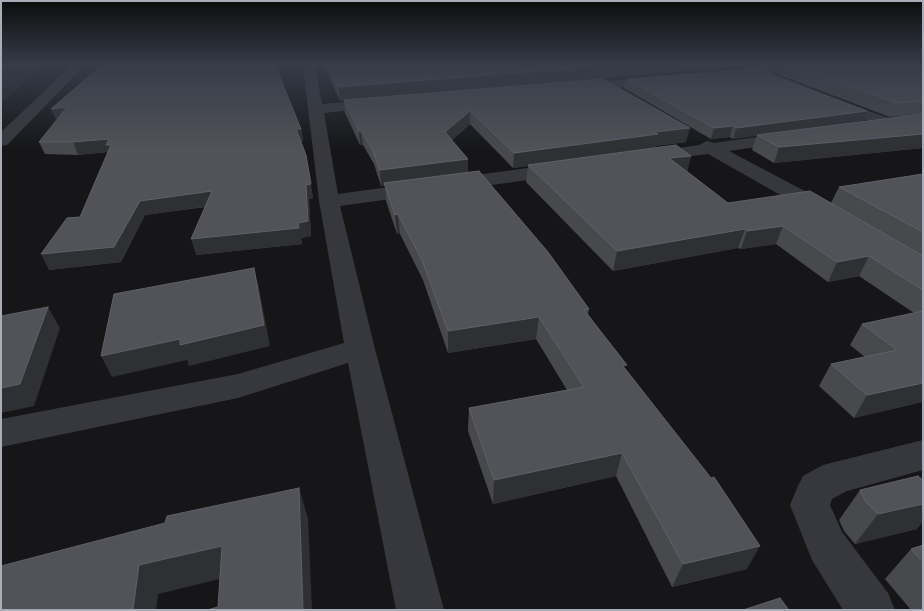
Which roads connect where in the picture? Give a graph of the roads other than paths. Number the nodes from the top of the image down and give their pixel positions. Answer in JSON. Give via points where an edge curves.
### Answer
{"nodes":[{"id":1,"x":50,"y":94,"type":"edge"},
{"id":2,"x":314,"y":94,"type":"edge"},
{"id":3,"x":619,"y":94,"type":"edge"},
{"id":4,"x":819,"y":98,"type":"edge"},
{"id":5,"x":630,"y":100,"type":"edge"},
{"id":6,"x":392,"y":103,"type":"edge"},
{"id":7,"x":316,"y":109,"type":"junction"},
{"id":8,"x":923,"y":121,"type":"edge"},
{"id":9,"x":889,"y":124,"type":"junction"},
{"id":10,"x":849,"y":129,"type":"edge"},
{"id":11,"x":687,"y":134,"type":"edge"},
{"id":12,"x":810,"y":135,"type":"edge"},
{"id":13,"x":923,"y":136,"type":"edge"},
{"id":14,"x":1,"y":141,"type":"edge"},
{"id":15,"x":711,"y":148,"type":"junction"},
{"id":16,"x":633,"y":159,"type":"edge"},
{"id":17,"x":584,"y":166,"type":"edge"},
{"id":18,"x":329,"y":201,"type":"junction"},
{"id":19,"x":843,"y":222,"type":"edge"},
{"id":20,"x":360,"y":349,"type":"junction"},
{"id":21,"x":1,"y":434,"type":"edge"},
{"id":22,"x":923,"y":455,"type":"edge"},
{"id":23,"x":420,"y":610,"type":"edge"},
{"id":24,"x":871,"y":610,"type":"edge"}],
"edges":[{"from":1,"to":14,"type":"street"},
{"from":2,"to":7,"type":"street"},
{"from":3,"to":5,"type":"street"},
{"from":4,"to":9,"type":"street"},
{"from":6,"to":7,"type":"street"},
{"from":7,"to":18,"type":"street"},
{"from":8,"to":9,"type":"street"},
{"from":9,"to":10,"type":"street"},
{"from":9,"to":13,"type":"street"},
{"from":11,"to":15,"type":"street"},
{"from":12,"to":15,"type":"street"},
{"from":15,"to":16,"type":"street"},
{"from":15,"to":19,"type":"street"},
{"from":17,"to":18,"type":"street"},
{"from":18,"to":20,"type":"street"},
{"from":20,"to":21,"type":"street","via":[[238,386]]},
{"from":20,"to":23,"type":"street"},
{"from":22,"to":24,"type":"street","via":[[837,477],[816,488],[810,505],[827,546]]}]}
